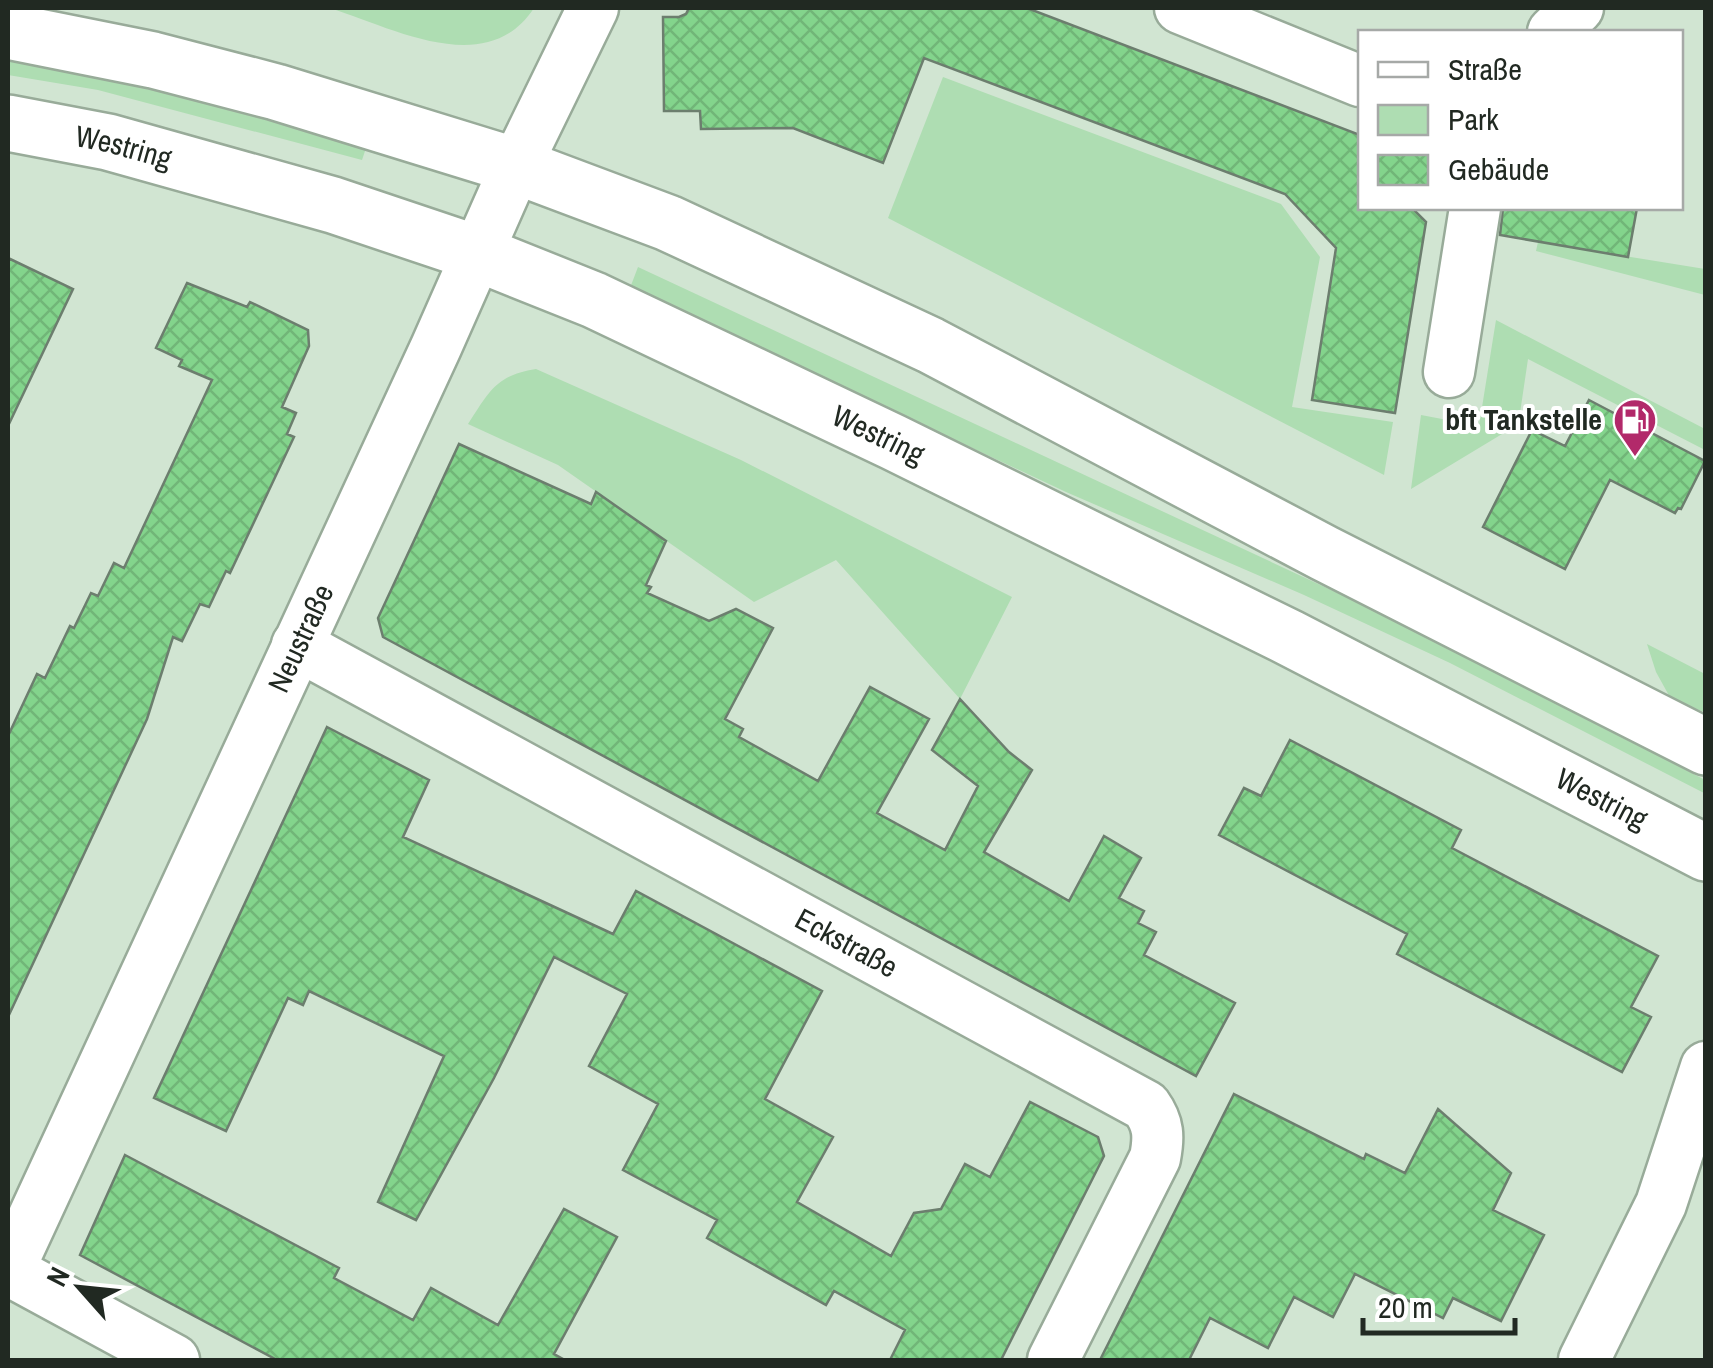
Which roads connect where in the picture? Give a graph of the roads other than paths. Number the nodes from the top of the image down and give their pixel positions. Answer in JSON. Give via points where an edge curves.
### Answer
{"nodes":[{"id":1,"x":592,"y":8,"type":"edge"},
{"id":2,"x":1180,"y":8,"type":"edge"},
{"id":3,"x":1578,"y":8,"type":"edge"},
{"id":4,"x":1555,"y":30,"type":"edge"},
{"id":5,"x":8,"y":31,"type":"edge"},
{"id":6,"x":1358,"y":80,"type":"edge"},
{"id":7,"x":8,"y":123,"type":"edge"},
{"id":8,"x":516,"y":166,"type":"junction"},
{"id":9,"x":1475,"y":210,"type":"edge"},
{"id":10,"x":479,"y":254,"type":"junction"},
{"id":11,"x":1449,"y":372,"type":"dead end"},
{"id":12,"x":297,"y":646,"type":"junction"},
{"id":13,"x":1706,"y":746,"type":"edge"},
{"id":14,"x":1706,"y":853,"type":"edge"},
{"id":15,"x":1706,"y":1067,"type":"edge"},
{"id":16,"x":1706,"y":1144,"type":"edge"},
{"id":17,"x":1662,"y":1204,"type":"junction"},
{"id":18,"x":8,"y":1271,"type":"edge"},
{"id":19,"x":174,"y":1360,"type":"edge"},
{"id":20,"x":1053,"y":1360,"type":"edge"},
{"id":21,"x":1584,"y":1360,"type":"edge"}],
"edges":[{"from":1,"to":8,"type":"street","name":"Neustraße"},
{"from":2,"to":6,"type":"street"},
{"from":3,"to":4,"type":"street"},
{"from":5,"to":8,"type":"main road","via":[[276,92]]},
{"from":7,"to":10,"type":"main road","name":"Westring","via":[[204,168]]},
{"from":8,"to":10,"type":"street","name":"Neustraße"},
{"from":8,"to":13,"type":"main road","via":[[668,223],[930,345]]},
{"from":9,"to":11,"type":"street"},
{"from":10,"to":12,"type":"street","name":"Neustraße"},
{"from":10,"to":14,"type":"main road","name":"Westring","via":[[594,300],[893,442]]},
{"from":12,"to":18,"type":"street","name":"Neustraße"},
{"from":12,"to":20,"type":"street","name":"Eckstraße","via":[[1146,1106],[1159,1138],[1154,1158]]},
{"from":15,"to":17,"type":"street"},
{"from":16,"to":17,"type":"street"},
{"from":17,"to":21,"type":"street"},
{"from":18,"to":19,"type":"street"}]}
